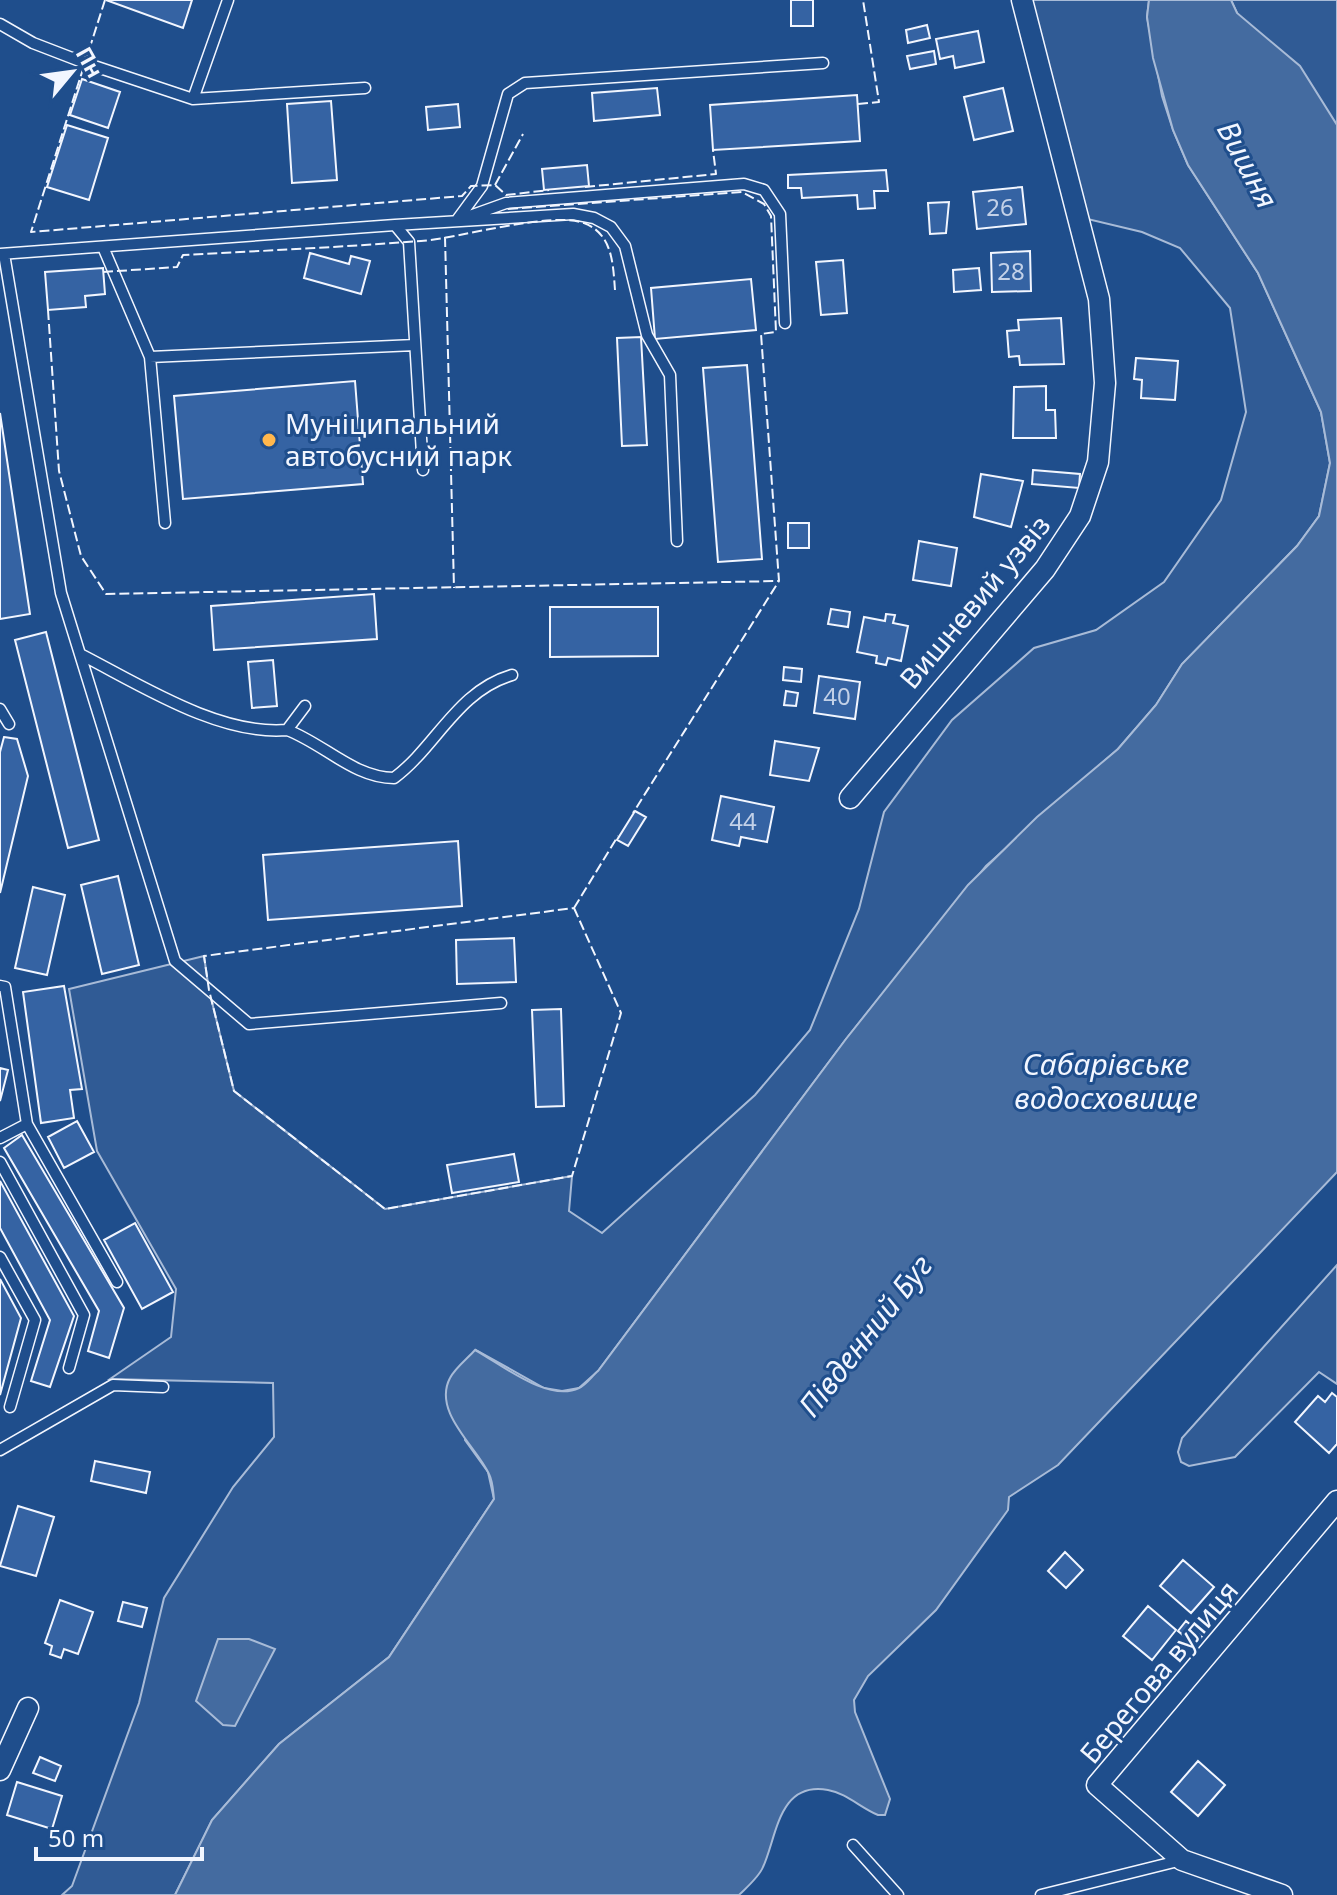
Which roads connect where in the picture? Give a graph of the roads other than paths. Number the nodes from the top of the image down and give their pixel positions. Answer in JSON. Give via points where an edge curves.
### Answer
{"nodes":[{"id":1,"x":228,"y":0,"type":"edge"},
{"id":2,"x":1022,"y":0,"type":"edge"},
{"id":3,"x":0,"y":24,"type":"edge"},
{"id":4,"x":823,"y":63,"type":"dead end"},
{"id":5,"x":365,"y":88,"type":"dead end"},
{"id":6,"x":193,"y":99,"type":"junction"},
{"id":7,"x":457,"y":220,"type":"junction"},
{"id":8,"x":395,"y":225,"type":"junction"},
{"id":9,"x":103,"y":247,"type":"junction"},
{"id":10,"x":2,"y":254,"type":"edge"},
{"id":11,"x":785,"y":323,"type":"dead end"},
{"id":12,"x":415,"y":345,"type":"junction"},
{"id":13,"x":150,"y":357,"type":"junction"},
{"id":14,"x":423,"y":470,"type":"dead end"},
{"id":15,"x":165,"y":523,"type":"dead end"},
{"id":16,"x":677,"y":541,"type":"dead end"},
{"id":17,"x":80,"y":654,"type":"junction"},
{"id":18,"x":512,"y":675,"type":"dead end"},
{"id":19,"x":305,"y":706,"type":"dead end"},
{"id":20,"x":0,"y":710,"type":"edge"},
{"id":21,"x":9,"y":724,"type":"dead end"},
{"id":22,"x":287,"y":730,"type":"junction"},
{"id":23,"x":850,"y":798,"type":"dead end"},
{"id":24,"x":0,"y":986,"type":"edge"},
{"id":25,"x":501,"y":1003,"type":"dead end"},
{"id":26,"x":27,"y":1124,"type":"junction"},
{"id":27,"x":0,"y":1138,"type":"edge"},
{"id":28,"x":0,"y":1162,"type":"edge"},
{"id":29,"x":0,"y":1257,"type":"edge"},
{"id":30,"x":117,"y":1282,"type":"dead end"},
{"id":31,"x":69,"y":1368,"type":"dead end"},
{"id":32,"x":163,"y":1387,"type":"dead end"},
{"id":33,"x":10,"y":1407,"type":"dead end"},
{"id":34,"x":0,"y":1450,"type":"edge"},
{"id":35,"x":1337,"y":1501,"type":"edge"},
{"id":36,"x":28,"y":1708,"type":"dead end"},
{"id":37,"x":0,"y":1770,"type":"edge"},
{"id":38,"x":853,"y":1845,"type":"dead end"},
{"id":39,"x":1182,"y":1860,"type":"junction"},
{"id":40,"x":898,"y":1895,"type":"edge"},
{"id":41,"x":1041,"y":1895,"type":"edge"},
{"id":42,"x":1282,"y":1895,"type":"edge"}],
"edges":[{"from":1,"to":6,"type":"lane"},
{"from":2,"to":23,"type":"street","name":"Вишневий узвіз","via":[[1099,299],[1105,383],[1098,462],[1080,516],[1045,569]]},
{"from":3,"to":6,"type":"lane","via":[[33,43]]},
{"from":4,"to":7,"type":"lane","via":[[525,83],[508,94],[482,186]]},
{"from":5,"to":6,"type":"lane"},
{"from":7,"to":8,"type":"lane"},
{"from":7,"to":11,"type":"lane","via":[[506,203],[744,184],[764,190],[780,214]]},
{"from":7,"to":16,"type":"lane","via":[[573,214],[611,227],[625,246],[647,335],[670,375]]},
{"from":8,"to":9,"type":"lane"},
{"from":8,"to":12,"type":"lane","via":[[409,242]]},
{"from":9,"to":10,"type":"lane"},
{"from":9,"to":13,"type":"lane"},
{"from":10,"to":17,"type":"lane","via":[[61,593]]},
{"from":12,"to":13,"type":"lane"},
{"from":12,"to":14,"type":"lane"},
{"from":13,"to":15,"type":"lane"},
{"from":17,"to":22,"type":"lane","via":[[193,711],[266,732]]},
{"from":17,"to":25,"type":"lane","via":[[175,961],[249,1024]]},
{"from":18,"to":22,"type":"lane","via":[[466,702],[394,778],[367,775],[311,738]]},
{"from":19,"to":22,"type":"lane"},
{"from":20,"to":21,"type":"lane"},
{"from":24,"to":26,"type":"lane","via":[[5,987]]},
{"from":26,"to":27,"type":"lane"},
{"from":26,"to":30,"type":"lane"},
{"from":28,"to":31,"type":"lane","via":[[84,1315]]},
{"from":29,"to":33,"type":"lane","via":[[35,1320]]},
{"from":32,"to":34,"type":"lane","via":[[113,1385]]},
{"from":35,"to":39,"type":"street","name":"Берегова вулиця","via":[[1097,1785]]},
{"from":36,"to":37,"type":"street"},
{"from":38,"to":40,"type":"lane"},
{"from":39,"to":41,"type":"lane"},
{"from":39,"to":42,"type":"street","name":"Берегова вулиця"}]}
